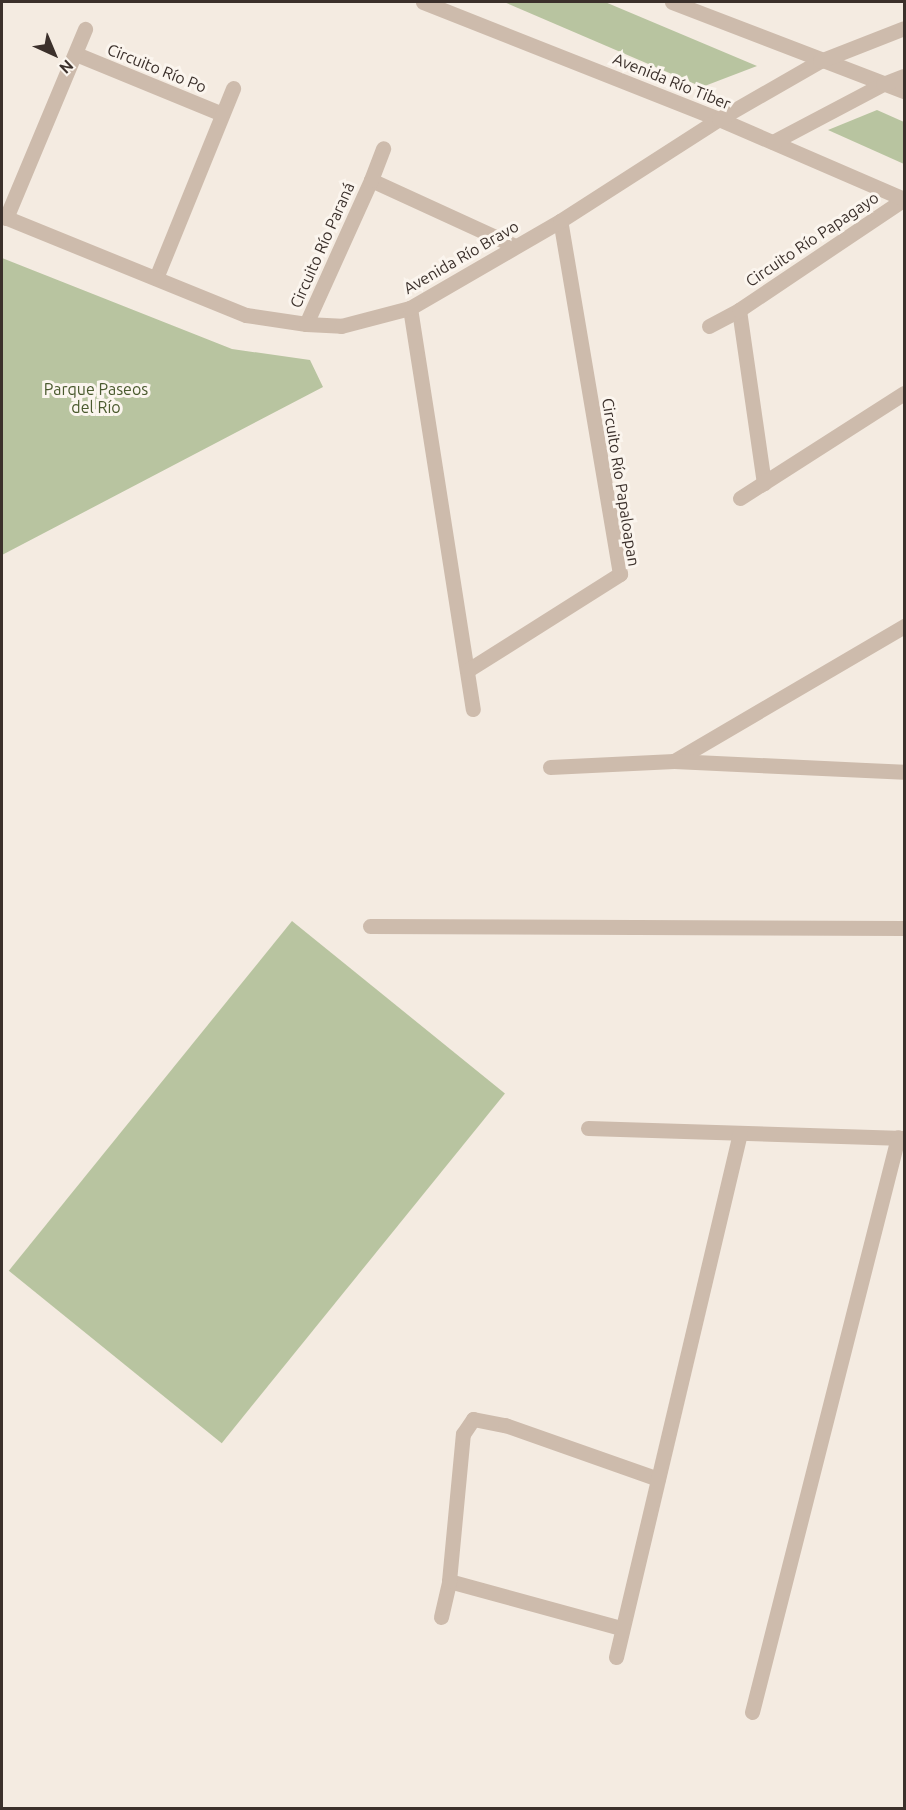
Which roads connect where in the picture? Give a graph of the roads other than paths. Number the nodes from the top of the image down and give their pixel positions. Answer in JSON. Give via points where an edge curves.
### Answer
{"nodes":[{"id":1,"x":423,"y":2,"type":"edge"},
{"id":2,"x":672,"y":2,"type":"edge"},
{"id":3,"x":904,"y":28,"type":"edge"},
{"id":4,"x":85,"y":29,"type":"dead end"},
{"id":5,"x":76,"y":54,"type":"junction"},
{"id":6,"x":820,"y":61,"type":"junction"},
{"id":7,"x":904,"y":76,"type":"edge"},
{"id":8,"x":883,"y":84,"type":"junction"},
{"id":9,"x":233,"y":88,"type":"dead end"},
{"id":10,"x":904,"y":91,"type":"edge"},
{"id":11,"x":222,"y":114,"type":"junction"},
{"id":12,"x":719,"y":118,"type":"junction"},
{"id":13,"x":773,"y":142,"type":"junction"},
{"id":14,"x":382,"y":148,"type":"dead end"},
{"id":15,"x":371,"y":180,"type":"junction"},
{"id":16,"x":904,"y":199,"type":"edge"},
{"id":17,"x":4,"y":217,"type":"edge"},
{"id":18,"x":560,"y":221,"type":"junction"},
{"id":19,"x":515,"y":246,"type":"junction"},
{"id":20,"x":156,"y":278,"type":"junction"},
{"id":21,"x":410,"y":308,"type":"junction"},
{"id":22,"x":739,"y":310,"type":"junction"},
{"id":23,"x":306,"y":324,"type":"junction"},
{"id":24,"x":709,"y":326,"type":"dead end"},
{"id":25,"x":904,"y":393,"type":"edge"},
{"id":26,"x":764,"y":483,"type":"junction"},
{"id":27,"x":740,"y":498,"type":"dead end"},
{"id":28,"x":904,"y":626,"type":"edge"},
{"id":29,"x":468,"y":670,"type":"junction"},
{"id":30,"x":472,"y":709,"type":"dead end"},
{"id":31,"x":674,"y":761,"type":"junction"},
{"id":32,"x":550,"y":767,"type":"dead end"},
{"id":33,"x":904,"y":772,"type":"edge"},
{"id":34,"x":370,"y":926,"type":"dead end"},
{"id":35,"x":904,"y":928,"type":"edge"},
{"id":36,"x":588,"y":1128,"type":"dead end"},
{"id":37,"x":740,"y":1133,"type":"junction"},
{"id":38,"x":901,"y":1138,"type":"edge"},
{"id":39,"x":658,"y":1479,"type":"junction"},
{"id":40,"x":449,"y":1581,"type":"junction"},
{"id":41,"x":441,"y":1617,"type":"dead end"},
{"id":42,"x":621,"y":1628,"type":"junction"},
{"id":43,"x":616,"y":1657,"type":"dead end"},
{"id":44,"x":752,"y":1712,"type":"dead end"}],
"edges":[{"from":1,"to":12,"type":"street","name":"Avenida Río Tiber"},
{"from":2,"to":6,"type":"street"},
{"from":3,"to":6,"type":"street","name":"Avenida Río Bravo"},
{"from":4,"to":5,"type":"street"},
{"from":5,"to":11,"type":"street","name":"Circuito Río Po"},
{"from":5,"to":17,"type":"street"},
{"from":6,"to":8,"type":"street"},
{"from":6,"to":12,"type":"street","name":"Avenida Río Bravo"},
{"from":7,"to":8,"type":"street"},
{"from":8,"to":10,"type":"street"},
{"from":8,"to":13,"type":"street"},
{"from":9,"to":11,"type":"street"},
{"from":11,"to":20,"type":"street"},
{"from":12,"to":13,"type":"street","name":"Avenida Río Tiber"},
{"from":12,"to":18,"type":"street","name":"Avenida Río Bravo"},
{"from":13,"to":16,"type":"street","name":"Avenida Río Tiber"},
{"from":14,"to":15,"type":"street","name":"Circuito Río Paraná"},
{"from":15,"to":19,"type":"street","name":"Circuito Río Paraná"},
{"from":15,"to":23,"type":"street","name":"Circuito Río Paraná"},
{"from":16,"to":22,"type":"street","name":"Circuito Río Papagayo"},
{"from":17,"to":20,"type":"street","name":"Avenida Río Bravo"},
{"from":18,"to":19,"type":"street","name":"Avenida Río Bravo"},
{"from":18,"to":29,"type":"street","name":"Circuito Río Papaloapan","via":[[620,574]]},
{"from":19,"to":21,"type":"street","name":"Avenida Río Bravo"},
{"from":20,"to":23,"type":"street","name":"Avenida Río Bravo","via":[[246,315]]},
{"from":21,"to":23,"type":"street","name":"Avenida Río Bravo","via":[[341,326]]},
{"from":21,"to":29,"type":"street"},
{"from":22,"to":24,"type":"street","name":"Circuito Río Papagayo"},
{"from":22,"to":26,"type":"street","name":"Circuito Río Papagayo"},
{"from":25,"to":26,"type":"street"},
{"from":26,"to":27,"type":"street"},
{"from":28,"to":31,"type":"street"},
{"from":29,"to":30,"type":"street"},
{"from":31,"to":32,"type":"street"},
{"from":31,"to":33,"type":"street"},
{"from":34,"to":35,"type":"street"},
{"from":36,"to":37,"type":"street"},
{"from":37,"to":38,"type":"street"},
{"from":37,"to":39,"type":"street"},
{"from":38,"to":44,"type":"street"},
{"from":39,"to":40,"type":"street","via":[[505,1425],[472,1419],[462,1434]]},
{"from":39,"to":42,"type":"street"},
{"from":40,"to":41,"type":"street"},
{"from":40,"to":42,"type":"street"},
{"from":42,"to":43,"type":"street"}]}
